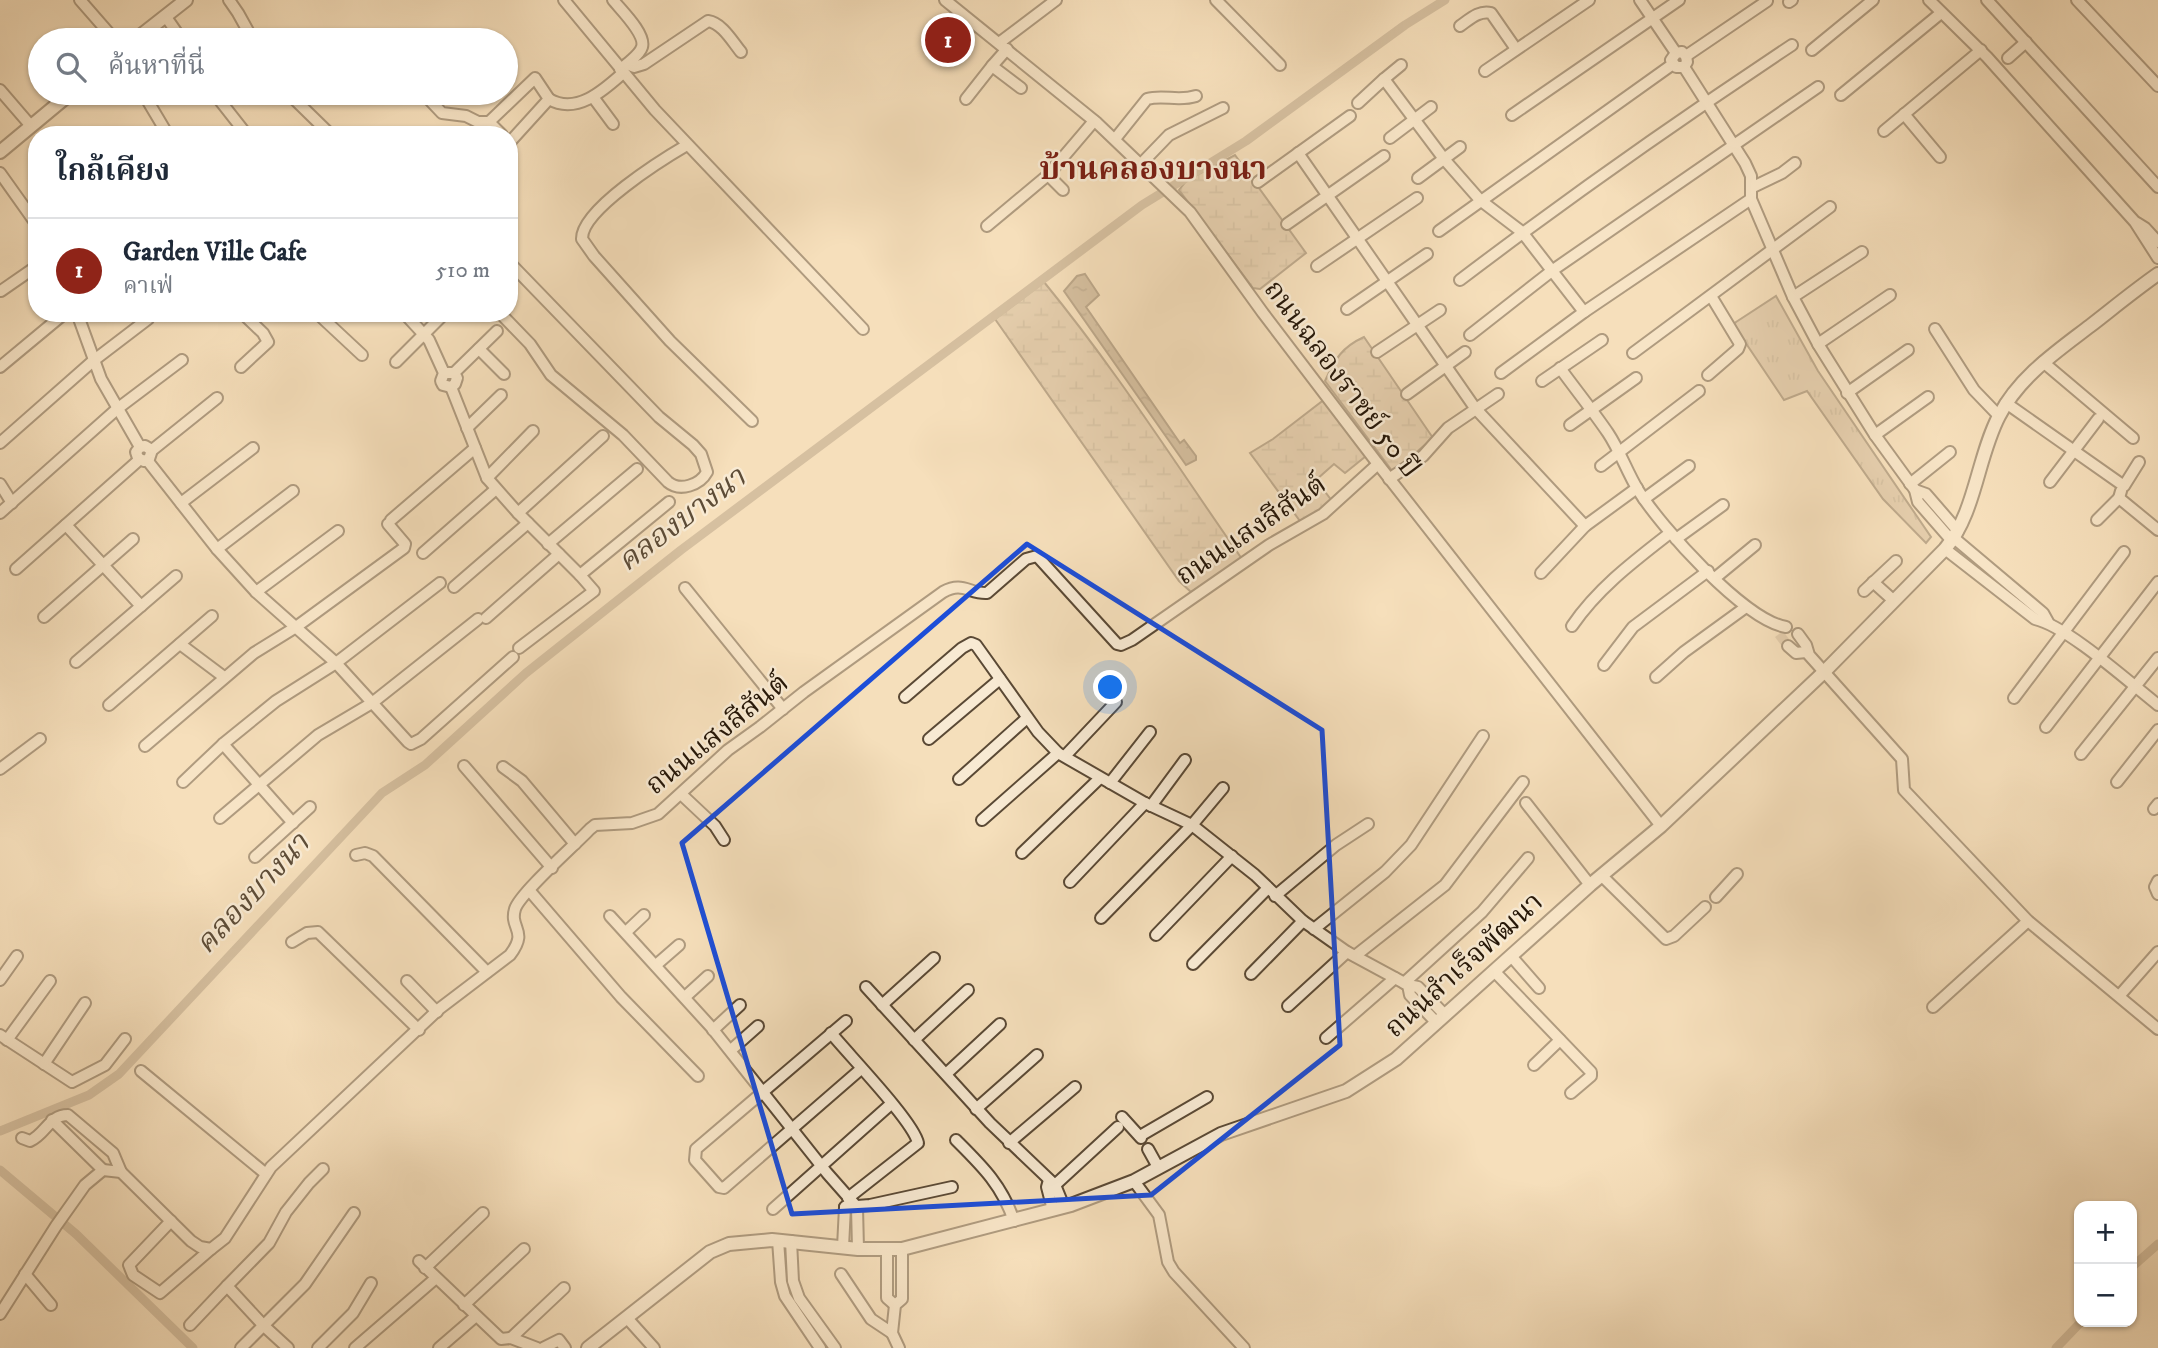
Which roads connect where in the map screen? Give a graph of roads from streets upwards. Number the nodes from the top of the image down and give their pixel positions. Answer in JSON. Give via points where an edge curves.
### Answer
{"nodes":[{"id":1,"x":80,"y":0,"type":"edge"},
{"id":2,"x":186,"y":0,"type":"edge"},
{"id":3,"x":229,"y":0,"type":"edge"},
{"id":4,"x":564,"y":0,"type":"edge"},
{"id":5,"x":613,"y":0,"type":"edge"},
{"id":6,"x":945,"y":0,"type":"edge"},
{"id":7,"x":1056,"y":0,"type":"edge"},
{"id":8,"x":1216,"y":0,"type":"edge"},
{"id":9,"x":1589,"y":0,"type":"edge"},
{"id":10,"x":1640,"y":0,"type":"edge"},
{"id":11,"x":1679,"y":0,"type":"edge"},
{"id":12,"x":1873,"y":0,"type":"edge"},
{"id":13,"x":1929,"y":0,"type":"edge"},
{"id":14,"x":1987,"y":0,"type":"edge"},
{"id":15,"x":2077,"y":0,"type":"edge"},
{"id":16,"x":1766,"y":1,"type":"edge"},
{"id":17,"x":1941,"y":13,"type":"junction"},
{"id":18,"x":166,"y":17,"type":"junction"},
{"id":19,"x":1652,"y":18,"type":"junction"},
{"id":20,"x":1460,"y":26,"type":"dead end"},
{"id":21,"x":152,"y":27,"type":"edge"},
{"id":22,"x":104,"y":28,"type":"edge"},
{"id":23,"x":174,"y":28,"type":"edge"},
{"id":24,"x":247,"y":28,"type":"edge"},
{"id":25,"x":2026,"y":42,"type":"junction"},
{"id":26,"x":1792,"y":44,"type":"dead end"},
{"id":27,"x":1003,"y":46,"type":"junction"},
{"id":28,"x":1516,"y":48,"type":"junction"},
{"id":29,"x":1812,"y":50,"type":"dead end"},
{"id":30,"x":1981,"y":50,"type":"junction"},
{"id":31,"x":741,"y":52,"type":"dead end"},
{"id":32,"x":2008,"y":58,"type":"dead end"},
{"id":33,"x":1680,"y":60,"type":"junction"},
{"id":34,"x":1279,"y":65,"type":"dead end"},
{"id":35,"x":1401,"y":65,"type":"dead end"},
{"id":36,"x":992,"y":66,"type":"junction"},
{"id":37,"x":623,"y":69,"type":"junction"},
{"id":38,"x":1485,"y":71,"type":"dead end"},
{"id":39,"x":1384,"y":79,"type":"junction"},
{"id":40,"x":2158,"y":86,"type":"edge"},
{"id":41,"x":1818,"y":87,"type":"dead end"},
{"id":42,"x":1021,"y":88,"type":"dead end"},
{"id":43,"x":0,"y":90,"type":"edge"},
{"id":44,"x":518,"y":94,"type":"edge"},
{"id":45,"x":1841,"y":95,"type":"dead end"},
{"id":46,"x":1196,"y":96,"type":"dead end"},
{"id":47,"x":593,"y":97,"type":"junction"},
{"id":48,"x":549,"y":99,"type":"junction"},
{"id":49,"x":966,"y":99,"type":"dead end"},
{"id":50,"x":1705,"y":102,"type":"junction"},
{"id":51,"x":1358,"y":103,"type":"dead end"},
{"id":52,"x":56,"y":105,"type":"edge"},
{"id":53,"x":150,"y":105,"type":"edge"},
{"id":54,"x":223,"y":105,"type":"edge"},
{"id":55,"x":300,"y":105,"type":"edge"},
{"id":56,"x":434,"y":105,"type":"edge"},
{"id":57,"x":507,"y":105,"type":"edge"},
{"id":58,"x":1431,"y":107,"type":"dead end"},
{"id":59,"x":1223,"y":108,"type":"dead end"},
{"id":60,"x":1904,"y":114,"type":"junction"},
{"id":61,"x":1512,"y":115,"type":"dead end"},
{"id":62,"x":1350,"y":116,"type":"dead end"},
{"id":63,"x":1414,"y":120,"type":"junction"},
{"id":64,"x":1094,"y":121,"type":"junction"},
{"id":65,"x":489,"y":122,"type":"junction"},
{"id":66,"x":613,"y":124,"type":"dead end"},
{"id":67,"x":31,"y":125,"type":"joint"},
{"id":68,"x":163,"y":126,"type":"edge"},
{"id":69,"x":240,"y":126,"type":"edge"},
{"id":70,"x":322,"y":126,"type":"edge"},
{"id":71,"x":493,"y":126,"type":"edge"},
{"id":72,"x":28,"y":128,"type":"edge"},
{"id":73,"x":1884,"y":131,"type":"dead end"},
{"id":74,"x":518,"y":133,"type":"edge"},
{"id":75,"x":1390,"y":138,"type":"dead end"},
{"id":76,"x":1115,"y":139,"type":"junction"},
{"id":77,"x":687,"y":145,"type":"junction"},
{"id":78,"x":1735,"y":145,"type":"junction"},
{"id":79,"x":1460,"y":147,"type":"dead end"},
{"id":80,"x":0,"y":152,"type":"edge"},
{"id":81,"x":1298,"y":153,"type":"junction"},
{"id":82,"x":1384,"y":156,"type":"dead end"},
{"id":83,"x":1940,"y":157,"type":"dead end"},
{"id":84,"x":1444,"y":159,"type":"junction"},
{"id":85,"x":1795,"y":163,"type":"dead end"},
{"id":86,"x":1141,"y":164,"type":"junction"},
{"id":87,"x":0,"y":173,"type":"edge"},
{"id":88,"x":1048,"y":175,"type":"junction"},
{"id":89,"x":1418,"y":178,"type":"dead end"},
{"id":90,"x":1258,"y":181,"type":"dead end"},
{"id":91,"x":2158,"y":187,"type":"edge"},
{"id":92,"x":1063,"y":190,"type":"dead end"},
{"id":93,"x":1752,"y":193,"type":"junction"},
{"id":94,"x":1327,"y":195,"type":"junction"},
{"id":95,"x":1418,"y":198,"type":"dead end"},
{"id":96,"x":1480,"y":200,"type":"junction"},
{"id":97,"x":1830,"y":207,"type":"dead end"},
{"id":98,"x":28,"y":212,"type":"edge"},
{"id":99,"x":2134,"y":222,"type":"junction"},
{"id":100,"x":1287,"y":223,"type":"dead end"},
{"id":101,"x":987,"y":226,"type":"dead end"},
{"id":102,"x":1439,"y":231,"type":"dead end"},
{"id":103,"x":1522,"y":232,"type":"junction"},
{"id":104,"x":1357,"y":239,"type":"junction"},
{"id":105,"x":2158,"y":243,"type":"edge"},
{"id":106,"x":1773,"y":247,"type":"junction"},
{"id":107,"x":1862,"y":252,"type":"dead end"},
{"id":108,"x":1427,"y":254,"type":"dead end"},
{"id":109,"x":2158,"y":258,"type":"edge"},
{"id":110,"x":1317,"y":266,"type":"dead end"},
{"id":111,"x":518,"y":271,"type":"edge"},
{"id":112,"x":1553,"y":271,"type":"junction"},
{"id":113,"x":28,"y":272,"type":"edge"},
{"id":114,"x":2158,"y":274,"type":"edge"},
{"id":115,"x":1460,"y":280,"type":"dead end"},
{"id":116,"x":1387,"y":282,"type":"junction"},
{"id":117,"x":1,"y":291,"type":"edge"},
{"id":118,"x":1890,"y":295,"type":"dead end"},
{"id":119,"x":1711,"y":296,"type":"junction"},
{"id":120,"x":1793,"y":297,"type":"junction"},
{"id":121,"x":1347,"y":309,"type":"dead end"},
{"id":122,"x":1440,"y":310,"type":"dead end"},
{"id":123,"x":1584,"y":312,"type":"junction"},
{"id":124,"x":54,"y":322,"type":"edge"},
{"id":125,"x":80,"y":322,"type":"edge"},
{"id":126,"x":144,"y":322,"type":"edge"},
{"id":127,"x":251,"y":322,"type":"edge"},
{"id":128,"x":327,"y":322,"type":"edge"},
{"id":129,"x":413,"y":322,"type":"edge"},
{"id":130,"x":436,"y":322,"type":"edge"},
{"id":131,"x":509,"y":322,"type":"edge"},
{"id":132,"x":1417,"y":325,"type":"junction"},
{"id":133,"x":863,"y":329,"type":"dead end"},
{"id":134,"x":1936,"y":329,"type":"dead end"},
{"id":135,"x":498,"y":331,"type":"dead end"},
{"id":136,"x":424,"y":334,"type":"junction"},
{"id":137,"x":1470,"y":335,"type":"dead end"},
{"id":138,"x":1602,"y":340,"type":"dead end"},
{"id":139,"x":1818,"y":344,"type":"junction"},
{"id":140,"x":480,"y":349,"type":"junction"},
{"id":141,"x":1909,"y":350,"type":"dead end"},
{"id":142,"x":1377,"y":352,"type":"dead end"},
{"id":143,"x":1465,"y":352,"type":"dead end"},
{"id":144,"x":1633,"y":353,"type":"dead end"},
{"id":145,"x":362,"y":355,"type":"dead end"},
{"id":146,"x":182,"y":360,"type":"dead end"},
{"id":147,"x":93,"y":361,"type":"junction"},
{"id":148,"x":396,"y":362,"type":"dead end"},
{"id":149,"x":2043,"y":362,"type":"junction"},
{"id":150,"x":1447,"y":366,"type":"junction"},
{"id":151,"x":0,"y":367,"type":"edge"},
{"id":152,"x":241,"y":367,"type":"dead end"},
{"id":153,"x":1560,"y":368,"type":"junction"},
{"id":154,"x":449,"y":373,"type":"junction"},
{"id":155,"x":1501,"y":373,"type":"dead end"},
{"id":156,"x":504,"y":374,"type":"dead end"},
{"id":157,"x":1708,"y":375,"type":"dead end"},
{"id":158,"x":1636,"y":378,"type":"dead end"},
{"id":159,"x":1542,"y":381,"type":"dead end"},
{"id":160,"x":1699,"y":391,"type":"dead end"},
{"id":161,"x":1847,"y":393,"type":"junction"},
{"id":162,"x":501,"y":394,"type":"dead end"},
{"id":163,"x":1407,"y":394,"type":"dead end"},
{"id":164,"x":1498,"y":394,"type":"dead end"},
{"id":165,"x":1928,"y":397,"type":"dead end"},
{"id":166,"x":217,"y":398,"type":"dead end"},
{"id":167,"x":2006,"y":403,"type":"junction"},
{"id":168,"x":117,"y":408,"type":"junction"},
{"id":169,"x":1475,"y":408,"type":"junction"},
{"id":170,"x":1591,"y":410,"type":"junction"},
{"id":171,"x":1999,"y":416,"type":"junction"},
{"id":172,"x":2098,"y":419,"type":"dead end"},
{"id":173,"x":752,"y":421,"type":"dead end"},
{"id":174,"x":1570,"y":425,"type":"dead end"},
{"id":175,"x":467,"y":428,"type":"junction"},
{"id":176,"x":533,"y":431,"type":"dead end"},
{"id":177,"x":1875,"y":435,"type":"junction"},
{"id":178,"x":603,"y":436,"type":"dead end"},
{"id":179,"x":2133,"y":438,"type":"dead end"},
{"id":180,"x":0,"y":443,"type":"edge"},
{"id":181,"x":253,"y":448,"type":"dead end"},
{"id":182,"x":475,"y":448,"type":"junction"},
{"id":183,"x":2073,"y":449,"type":"junction"},
{"id":184,"x":1950,"y":452,"type":"dead end"},
{"id":185,"x":1620,"y":453,"type":"junction"},
{"id":186,"x":146,"y":457,"type":"junction"},
{"id":187,"x":2139,"y":462,"type":"dead end"},
{"id":188,"x":1378,"y":464,"type":"junction"},
{"id":189,"x":1601,"y":466,"type":"dead end"},
{"id":190,"x":1689,"y":466,"type":"dead end"},
{"id":191,"x":637,"y":469,"type":"dead end"},
{"id":192,"x":487,"y":478,"type":"junction"},
{"id":193,"x":1389,"y":479,"type":"junction"},
{"id":194,"x":2050,"y":482,"type":"dead end"},
{"id":195,"x":0,"y":484,"type":"edge"},
{"id":196,"x":2124,"y":486,"type":"junction"},
{"id":197,"x":1913,"y":487,"type":"junction"},
{"id":198,"x":1637,"y":488,"type":"junction"},
{"id":199,"x":496,"y":489,"type":"junction"},
{"id":200,"x":293,"y":491,"type":"dead end"},
{"id":201,"x":2119,"y":498,"type":"junction"},
{"id":202,"x":1644,"y":499,"type":"junction"},
{"id":203,"x":669,"y":502,"type":"dead end"},
{"id":204,"x":12,"y":503,"type":"junction"},
{"id":205,"x":181,"y":503,"type":"junction"},
{"id":206,"x":1723,"y":505,"type":"dead end"},
{"id":207,"x":0,"y":513,"type":"edge"},
{"id":208,"x":517,"y":513,"type":"junction"},
{"id":209,"x":2097,"y":520,"type":"dead end"},
{"id":210,"x":528,"y":523,"type":"junction"},
{"id":211,"x":66,"y":525,"type":"junction"},
{"id":212,"x":1585,"y":526,"type":"junction"},
{"id":213,"x":2158,"y":530,"type":"edge"},
{"id":214,"x":338,"y":531,"type":"dead end"},
{"id":215,"x":1673,"y":536,"type":"junction"},
{"id":216,"x":133,"y":539,"type":"dead end"},
{"id":217,"x":1952,"y":540,"type":"junction"},
{"id":218,"x":548,"y":544,"type":"junction"},
{"id":219,"x":1755,"y":545,"type":"dead end"},
{"id":220,"x":217,"y":549,"type":"junction"},
{"id":221,"x":2124,"y":552,"type":"dead end"},
{"id":222,"x":423,"y":553,"type":"dead end"},
{"id":223,"x":559,"y":554,"type":"junction"},
{"id":224,"x":1896,"y":561,"type":"dead end"},
{"id":225,"x":103,"y":565,"type":"junction"},
{"id":226,"x":16,"y":569,"type":"dead end"},
{"id":227,"x":1541,"y":573,"type":"dead end"},
{"id":228,"x":580,"y":575,"type":"junction"},
{"id":229,"x":1711,"y":575,"type":"junction"},
{"id":230,"x":176,"y":576,"type":"dead end"},
{"id":231,"x":2158,"y":582,"type":"edge"},
{"id":232,"x":440,"y":583,"type":"dead end"},
{"id":233,"x":454,"y":587,"type":"dead end"},
{"id":234,"x":685,"y":588,"type":"dead end"},
{"id":235,"x":1864,"y":591,"type":"dead end"},
{"id":236,"x":1883,"y":591,"type":"junction"},
{"id":237,"x":256,"y":592,"type":"junction"},
{"id":238,"x":141,"y":606,"type":"junction"},
{"id":239,"x":1746,"y":607,"type":"junction"},
{"id":240,"x":212,"y":616,"type":"dead end"},
{"id":241,"x":44,"y":617,"type":"dead end"},
{"id":242,"x":1572,"y":626,"type":"dead end"},
{"id":243,"x":296,"y":627,"type":"junction"},
{"id":244,"x":1780,"y":629,"type":"tunnel mouth"},
{"id":245,"x":2064,"y":633,"type":"junction"},
{"id":246,"x":1798,"y":634,"type":"tunnel mouth"},
{"id":247,"x":180,"y":644,"type":"junction"},
{"id":248,"x":1788,"y":646,"type":"tunnel mouth"},
{"id":249,"x":1808,"y":654,"type":"junction"},
{"id":250,"x":2158,"y":658,"type":"edge"},
{"id":251,"x":2099,"y":659,"type":"junction"},
{"id":252,"x":76,"y":662,"type":"dead end"},
{"id":253,"x":336,"y":663,"type":"junction"},
{"id":254,"x":1604,"y":665,"type":"dead end"},
{"id":255,"x":1821,"y":669,"type":"junction"},
{"id":256,"x":224,"y":677,"type":"junction"},
{"id":257,"x":1656,"y":677,"type":"dead end"},
{"id":258,"x":1000,"y":679,"type":"junction"},
{"id":259,"x":2135,"y":687,"type":"junction"},
{"id":260,"x":905,"y":697,"type":"dead end"},
{"id":261,"x":2014,"y":698,"type":"dead end"},
{"id":262,"x":1116,"y":702,"type":"dead end"},
{"id":263,"x":372,"y":703,"type":"junction"},
{"id":264,"x":109,"y":705,"type":"dead end"},
{"id":265,"x":2158,"y":705,"type":"edge"},
{"id":266,"x":783,"y":709,"type":"junction"},
{"id":267,"x":1027,"y":718,"type":"junction"},
{"id":268,"x":2046,"y":727,"type":"dead end"},
{"id":269,"x":2158,"y":730,"type":"edge"},
{"id":270,"x":1150,"y":732,"type":"dead end"},
{"id":271,"x":1483,"y":736,"type":"dead end"},
{"id":272,"x":40,"y":739,"type":"dead end"},
{"id":273,"x":929,"y":739,"type":"dead end"},
{"id":274,"x":223,"y":744,"type":"junction"},
{"id":275,"x":145,"y":746,"type":"dead end"},
{"id":276,"x":1061,"y":754,"type":"junction"},
{"id":277,"x":2081,"y":754,"type":"dead end"},
{"id":278,"x":1185,"y":760,"type":"dead end"},
{"id":279,"x":464,"y":766,"type":"dead end"},
{"id":280,"x":503,"y":767,"type":"dead end"},
{"id":281,"x":0,"y":769,"type":"edge"},
{"id":282,"x":959,"y":779,"type":"dead end"},
{"id":283,"x":1105,"y":781,"type":"junction"},
{"id":284,"x":183,"y":782,"type":"dead end"},
{"id":285,"x":1523,"y":782,"type":"dead end"},
{"id":286,"x":2117,"y":782,"type":"dead end"},
{"id":287,"x":259,"y":784,"type":"junction"},
{"id":288,"x":1223,"y":788,"type":"dead end"},
{"id":289,"x":681,"y":794,"type":"junction"},
{"id":290,"x":1526,"y":803,"type":"dead end"},
{"id":291,"x":1148,"y":804,"type":"junction"},
{"id":292,"x":310,"y":807,"type":"dead end"},
{"id":293,"x":220,"y":818,"type":"dead end"},
{"id":294,"x":982,"y":820,"type":"dead end"},
{"id":295,"x":293,"y":822,"type":"junction"},
{"id":296,"x":1368,"y":824,"type":"dead end"},
{"id":297,"x":1192,"y":825,"type":"junction"},
{"id":298,"x":1661,"y":826,"type":"junction"},
{"id":299,"x":724,"y":840,"type":"dead end"},
{"id":300,"x":575,"y":844,"type":"junction"},
{"id":301,"x":1022,"y":853,"type":"dead end"},
{"id":302,"x":356,"y":855,"type":"dead end"},
{"id":303,"x":1232,"y":856,"type":"junction"},
{"id":304,"x":255,"y":857,"type":"dead end"},
{"id":305,"x":1528,"y":858,"type":"dead end"},
{"id":306,"x":552,"y":868,"type":"junction"},
{"id":307,"x":1737,"y":874,"type":"dead end"},
{"id":308,"x":1602,"y":876,"type":"junction"},
{"id":309,"x":1070,"y":881,"type":"dead end"},
{"id":310,"x":2158,"y":881,"type":"edge"},
{"id":311,"x":1590,"y":885,"type":"junction"},
{"id":312,"x":529,"y":890,"type":"junction"},
{"id":313,"x":1272,"y":892,"type":"junction"},
{"id":314,"x":2158,"y":894,"type":"edge"},
{"id":315,"x":1716,"y":897,"type":"dead end"},
{"id":316,"x":1705,"y":907,"type":"dead end"},
{"id":317,"x":644,"y":915,"type":"dead end"},
{"id":318,"x":610,"y":916,"type":"dead end"},
{"id":319,"x":1101,"y":918,"type":"dead end"},
{"id":320,"x":1303,"y":921,"type":"junction"},
{"id":321,"x":2028,"y":921,"type":"junction"},
{"id":322,"x":1314,"y":929,"type":"junction"},
{"id":323,"x":626,"y":932,"type":"junction"},
{"id":324,"x":1156,"y":935,"type":"dead end"},
{"id":325,"x":292,"y":943,"type":"dead end"},
{"id":326,"x":679,"y":945,"type":"dead end"},
{"id":327,"x":2158,"y":952,"type":"edge"},
{"id":328,"x":1351,"y":954,"type":"junction"},
{"id":329,"x":17,"y":956,"type":"dead end"},
{"id":330,"x":1511,"y":956,"type":"junction"},
{"id":331,"x":934,"y":958,"type":"dead end"},
{"id":332,"x":1193,"y":964,"type":"dead end"},
{"id":333,"x":656,"y":965,"type":"junction"},
{"id":334,"x":1494,"y":971,"type":"junction"},
{"id":335,"x":486,"y":972,"type":"junction"},
{"id":336,"x":1251,"y":974,"type":"dead end"},
{"id":337,"x":708,"y":976,"type":"dead end"},
{"id":338,"x":0,"y":980,"type":"edge"},
{"id":339,"x":50,"y":981,"type":"dead end"},
{"id":340,"x":407,"y":981,"type":"dead end"},
{"id":341,"x":1402,"y":982,"type":"junction"},
{"id":342,"x":866,"y":987,"type":"dead end"},
{"id":343,"x":1539,"y":988,"type":"dead end"},
{"id":344,"x":968,"y":990,"type":"dead end"},
{"id":345,"x":2120,"y":995,"type":"junction"},
{"id":346,"x":685,"y":997,"type":"junction"},
{"id":347,"x":85,"y":1003,"type":"dead end"},
{"id":348,"x":740,"y":1004,"type":"dead end"},
{"id":349,"x":882,"y":1005,"type":"junction"},
{"id":350,"x":1287,"y":1006,"type":"dead end"},
{"id":351,"x":1933,"y":1007,"type":"dead end"},
{"id":352,"x":437,"y":1012,"type":"junction"},
{"id":353,"x":1440,"y":1018,"type":"junction"},
{"id":354,"x":846,"y":1021,"type":"dead end"},
{"id":355,"x":1000,"y":1024,"type":"dead end"},
{"id":356,"x":758,"y":1026,"type":"dead end"},
{"id":357,"x":2158,"y":1029,"type":"edge"},
{"id":358,"x":419,"y":1030,"type":"junction"},
{"id":359,"x":713,"y":1030,"type":"junction"},
{"id":360,"x":831,"y":1033,"type":"junction"},
{"id":361,"x":4,"y":1037,"type":"edge"},
{"id":362,"x":1326,"y":1038,"type":"dead end"},
{"id":363,"x":125,"y":1039,"type":"dead end"},
{"id":364,"x":914,"y":1040,"type":"junction"},
{"id":365,"x":1560,"y":1040,"type":"junction"},
{"id":366,"x":731,"y":1050,"type":"junction"},
{"id":367,"x":1037,"y":1055,"type":"dead end"},
{"id":368,"x":44,"y":1064,"type":"junction"},
{"id":369,"x":1534,"y":1065,"type":"dead end"},
{"id":370,"x":861,"y":1069,"type":"junction"},
{"id":371,"x":141,"y":1071,"type":"dead end"},
{"id":372,"x":946,"y":1074,"type":"junction"},
{"id":373,"x":698,"y":1076,"type":"dead end"},
{"id":374,"x":1075,"y":1087,"type":"dead end"},
{"id":375,"x":761,"y":1091,"type":"junction"},
{"id":376,"x":1571,"y":1093,"type":"dead end"},
{"id":377,"x":1207,"y":1097,"type":"dead end"},
{"id":378,"x":891,"y":1104,"type":"junction"},
{"id":379,"x":976,"y":1109,"type":"junction"},
{"id":380,"x":52,"y":1120,"type":"junction"},
{"id":381,"x":792,"y":1130,"type":"junction"},
{"id":382,"x":22,"y":1138,"type":"dead end"},
{"id":383,"x":956,"y":1140,"type":"dead end"},
{"id":384,"x":1009,"y":1143,"type":"junction"},
{"id":385,"x":1148,"y":1149,"type":"dead end"},
{"id":386,"x":821,"y":1166,"type":"junction"},
{"id":387,"x":1157,"y":1167,"type":"junction"},
{"id":388,"x":103,"y":1170,"type":"junction"},
{"id":389,"x":323,"y":1170,"type":"dead end"},
{"id":390,"x":121,"y":1172,"type":"junction"},
{"id":391,"x":266,"y":1174,"type":"junction"},
{"id":392,"x":1134,"y":1181,"type":"junction"},
{"id":393,"x":1052,"y":1182,"type":"junction"},
{"id":394,"x":951,"y":1187,"type":"dead end"},
{"id":395,"x":850,"y":1203,"type":"junction"},
{"id":396,"x":774,"y":1209,"type":"dead end"},
{"id":397,"x":1059,"y":1209,"type":"junction"},
{"id":398,"x":354,"y":1213,"type":"dead end"},
{"id":399,"x":483,"y":1213,"type":"dead end"},
{"id":400,"x":171,"y":1221,"type":"junction"},
{"id":401,"x":1014,"y":1221,"type":"junction"},
{"id":402,"x":785,"y":1241,"type":"junction"},
{"id":403,"x":843,"y":1247,"type":"junction"},
{"id":404,"x":211,"y":1249,"type":"junction"},
{"id":405,"x":524,"y":1249,"type":"dead end"},
{"id":406,"x":858,"y":1249,"type":"junction"},
{"id":407,"x":902,"y":1249,"type":"junction"},
{"id":408,"x":887,"y":1250,"type":"junction"},
{"id":409,"x":25,"y":1274,"type":"junction"},
{"id":410,"x":841,"y":1274,"type":"dead end"},
{"id":411,"x":436,"y":1278,"type":"junction"},
{"id":412,"x":371,"y":1283,"type":"dead end"},
{"id":413,"x":227,"y":1286,"type":"junction"},
{"id":414,"x":564,"y":1288,"type":"dead end"},
{"id":415,"x":51,"y":1305,"type":"dead end"},
{"id":416,"x":464,"y":1305,"type":"junction"},
{"id":417,"x":895,"y":1305,"type":"junction"},
{"id":418,"x":0,"y":1314,"type":"edge"},
{"id":419,"x":476,"y":1316,"type":"junction"},
{"id":420,"x":627,"y":1318,"type":"junction"},
{"id":421,"x":190,"y":1325,"type":"dead end"},
{"id":422,"x":264,"y":1326,"type":"junction"},
{"id":423,"x":815,"y":1330,"type":"junction"},
{"id":424,"x":892,"y":1333,"type":"junction"},
{"id":425,"x":511,"y":1338,"type":"junction"},
{"id":426,"x":241,"y":1348,"type":"edge"},
{"id":427,"x":288,"y":1348,"type":"edge"},
{"id":428,"x":318,"y":1348,"type":"edge"},
{"id":429,"x":355,"y":1348,"type":"edge"},
{"id":430,"x":439,"y":1348,"type":"edge"},
{"id":431,"x":537,"y":1348,"type":"edge"},
{"id":432,"x":543,"y":1348,"type":"edge"},
{"id":433,"x":565,"y":1348,"type":"edge"},
{"id":434,"x":588,"y":1348,"type":"edge"},
{"id":435,"x":654,"y":1348,"type":"edge"},
{"id":436,"x":820,"y":1348,"type":"edge"},
{"id":437,"x":835,"y":1348,"type":"edge"},
{"id":438,"x":899,"y":1348,"type":"edge"},
{"id":439,"x":1244,"y":1348,"type":"edge"}],
"edges":[{"from":1,"to":22,"type":"street"},
{"from":2,"to":18,"type":"street"},
{"from":3,"to":24,"type":"street"},
{"from":4,"to":37,"type":"street"},
{"from":5,"to":37,"type":"street","via":[[642,41]]},
{"from":6,"to":27,"type":"street","name":"ถนนฉลองราชย์ 50 ปี"},
{"from":7,"to":27,"type":"street"},
{"from":8,"to":34,"type":"street"},
{"from":9,"to":28,"type":"street"},
{"from":10,"to":19,"type":"street"},
{"from":11,"to":19,"type":"street"},
{"from":12,"to":29,"type":"street"},
{"from":13,"to":17,"type":"street"},
{"from":14,"to":25,"type":"street"},
{"from":15,"to":40,"type":"street"},
{"from":16,"to":33,"type":"street"},
{"from":17,"to":30,"type":"street"},
{"from":17,"to":45,"type":"street"},
{"from":18,"to":21,"type":"street"},
{"from":18,"to":23,"type":"street"},
{"from":19,"to":33,"type":"street"},
{"from":19,"to":61,"type":"street"},
{"from":20,"to":28,"type":"street","via":[[1477,14],[1491,13]]},
{"from":25,"to":32,"type":"street"},
{"from":25,"to":91,"type":"street"},
{"from":26,"to":50,"type":"street"},
{"from":27,"to":36,"type":"street"},
{"from":27,"to":64,"type":"street","name":"ถนนฉลองราชย์ 50 ปี"},
{"from":28,"to":38,"type":"street"},
{"from":30,"to":60,"type":"street"},
{"from":30,"to":99,"type":"street"},
{"from":31,"to":37,"type":"street","via":[[719,26],[708,21],[644,64]]},
{"from":33,"to":50,"type":"street"},
{"from":33,"to":96,"type":"street"},
{"from":35,"to":39,"type":"street"},
{"from":36,"to":42,"type":"street"},
{"from":36,"to":49,"type":"street"},
{"from":37,"to":47,"type":"street"},
{"from":37,"to":77,"type":"street"},
{"from":39,"to":51,"type":"street"},
{"from":39,"to":63,"type":"street"},
{"from":41,"to":78,"type":"street"},
{"from":43,"to":67,"type":"street"},
{"from":44,"to":48,"type":"street","via":[[535,78]]},
{"from":46,"to":76,"type":"street","via":[[1147,99]]},
{"from":47,"to":48,"type":"street","via":[[567,104]]},
{"from":47,"to":66,"type":"street"},
{"from":48,"to":74,"type":"street"},
{"from":50,"to":78,"type":"street"},
{"from":50,"to":103,"type":"street"},
{"from":52,"to":67,"type":"street"},
{"from":53,"to":68,"type":"street"},
{"from":54,"to":69,"type":"street"},
{"from":55,"to":70,"type":"street"},
{"from":56,"to":65,"type":"street","via":[[442,113]]},
{"from":57,"to":65,"type":"street"},
{"from":58,"to":63,"type":"street"},
{"from":59,"to":86,"type":"street","via":[[1169,135]]},
{"from":60,"to":73,"type":"street"},
{"from":60,"to":83,"type":"street"},
{"from":62,"to":81,"type":"street"},
{"from":63,"to":75,"type":"street"},
{"from":63,"to":84,"type":"street"},
{"from":64,"to":76,"type":"street","name":"ถนนฉลองราชย์ 50 ปี"},
{"from":64,"to":88,"type":"street"},
{"from":65,"to":71,"type":"street"},
{"from":72,"to":80,"type":"street"},
{"from":76,"to":86,"type":"street","name":"ถนนฉลองราชย์ 50 ปี"},
{"from":77,"to":133,"type":"street"},
{"from":77,"to":173,"type":"street","via":[[630,181],[584,227],[582,239],[670,341]]},
{"from":78,"to":93,"type":"street"},
{"from":78,"to":112,"type":"street"},
{"from":79,"to":84,"type":"street"},
{"from":81,"to":90,"type":"street"},
{"from":81,"to":94,"type":"street"},
{"from":82,"to":94,"type":"street"},
{"from":84,"to":89,"type":"street"},
{"from":84,"to":96,"type":"street"},
{"from":85,"to":93,"type":"street"},
{"from":86,"to":188,"type":"street","name":"ถนนฉลองราชย์ 50 ปี","via":[[1190,212]]},
{"from":87,"to":98,"type":"street"},
{"from":88,"to":92,"type":"street"},
{"from":88,"to":101,"type":"street"},
{"from":93,"to":106,"type":"street"},
{"from":93,"to":123,"type":"street"},
{"from":94,"to":100,"type":"street"},
{"from":94,"to":104,"type":"street"},
{"from":95,"to":104,"type":"street"},
{"from":96,"to":102,"type":"street"},
{"from":96,"to":103,"type":"street"},
{"from":97,"to":106,"type":"street"},
{"from":99,"to":105,"type":"street"},
{"from":99,"to":109,"type":"street"},
{"from":103,"to":112,"type":"street"},
{"from":103,"to":115,"type":"street"},
{"from":104,"to":110,"type":"street"},
{"from":104,"to":116,"type":"street"},
{"from":106,"to":119,"type":"street"},
{"from":106,"to":120,"type":"street"},
{"from":107,"to":120,"type":"street"},
{"from":108,"to":116,"type":"street"},
{"from":111,"to":131,"type":"street","via":[[701,454],[707,472],[704,478],[674,487],[623,435],[551,375]]},
{"from":112,"to":123,"type":"street"},
{"from":112,"to":137,"type":"street"},
{"from":113,"to":117,"type":"street"},
{"from":114,"to":149,"type":"street","name":"ถนนสำเร็จพัฒนา"},
{"from":116,"to":121,"type":"street"},
{"from":116,"to":132,"type":"street"},
{"from":118,"to":139,"type":"street"},
{"from":119,"to":144,"type":"street"},
{"from":119,"to":157,"type":"street","via":[[1740,344]]},
{"from":120,"to":139,"type":"street"},
{"from":122,"to":132,"type":"street"},
{"from":123,"to":155,"type":"street"},
{"from":124,"to":151,"type":"street"},
{"from":125,"to":147,"type":"street"},
{"from":126,"to":147,"type":"street"},
{"from":127,"to":152,"type":"street","via":[[268,342]]},
{"from":128,"to":145,"type":"street"},
{"from":129,"to":136,"type":"street"},
{"from":130,"to":136,"type":"street"},
{"from":132,"to":142,"type":"street"},
{"from":132,"to":150,"type":"street"},
{"from":134,"to":171,"type":"street","via":[[1974,390]]},
{"from":135,"to":140,"type":"street"},
{"from":136,"to":148,"type":"street"},
{"from":136,"to":154,"type":"street"},
{"from":138,"to":153,"type":"street"},
{"from":139,"to":161,"type":"street"},
{"from":140,"to":154,"type":"street"},
{"from":140,"to":156,"type":"street"},
{"from":141,"to":161,"type":"street"},
{"from":143,"to":150,"type":"street"},
{"from":146,"to":168,"type":"street"},
{"from":147,"to":168,"type":"street"},
{"from":147,"to":180,"type":"street"},
{"from":149,"to":167,"type":"street","name":"ถนนสำเร็จพัฒนา"},
{"from":149,"to":179,"type":"street"},
{"from":150,"to":163,"type":"street"},
{"from":150,"to":169,"type":"street"},
{"from":153,"to":159,"type":"street"},
{"from":153,"to":170,"type":"street"},
{"from":154,"to":175,"type":"street","via":[[441,381],[451,387]]},
{"from":158,"to":170,"type":"street"},
{"from":160,"to":185,"type":"street"},
{"from":161,"to":177,"type":"street"},
{"from":162,"to":175,"type":"street"},
{"from":164,"to":169,"type":"street"},
{"from":165,"to":177,"type":"street"},
{"from":166,"to":186,"type":"street"},
{"from":167,"to":171,"type":"street","name":"ถนนสำเร็จพัฒนา"},
{"from":167,"to":183,"type":"street"},
{"from":168,"to":186,"type":"street","via":[[140,447],[148,447]]},
{"from":168,"to":204,"type":"street"},
{"from":169,"to":193,"type":"street","via":[[1448,428],[1423,456]]},
{"from":169,"to":212,"type":"street"},
{"from":170,"to":174,"type":"street"},
{"from":170,"to":185,"type":"street"},
{"from":171,"to":217,"type":"street","name":"ถนนสำเร็จพัฒนา"},
{"from":172,"to":183,"type":"street"},
{"from":175,"to":182,"type":"street"},
{"from":176,"to":192,"type":"street"},
{"from":177,"to":197,"type":"street"},
{"from":178,"to":208,"type":"street"},
{"from":181,"to":205,"type":"street"},
{"from":182,"to":192,"type":"street"},
{"from":182,"to":243,"type":"street","via":[[390,522],[403,538],[404,548]]},
{"from":183,"to":194,"type":"street"},
{"from":183,"to":196,"type":"street"},
{"from":184,"to":197,"type":"street"},
{"from":185,"to":189,"type":"street"},
{"from":185,"to":198,"type":"street"},
{"from":186,"to":205,"type":"street"},
{"from":186,"to":211,"type":"street"},
{"from":187,"to":196,"type":"street"},
{"from":188,"to":193,"type":"street","name":"ถนนฉลองราชย์ 50 ปี"},
{"from":188,"to":266,"type":"street","name":"ถนนแสงสีสันต์","via":[[1323,514],[1126,644],[1117,644],[1040,559],[1032,556],[987,593],[957,586],[943,592]]},
{"from":190,"to":202,"type":"street"},
{"from":191,"to":218,"type":"street"},
{"from":192,"to":199,"type":"street"},
{"from":193,"to":298,"type":"street","name":"ถนนฉลองราชย์ 50 ปี"},
{"from":195,"to":204,"type":"street"},
{"from":196,"to":201,"type":"street"},
{"from":197,"to":217,"type":"street","via":[[1927,494]]},
{"from":198,"to":202,"type":"street"},
{"from":198,"to":212,"type":"street"},
{"from":199,"to":208,"type":"street"},
{"from":199,"to":222,"type":"street"},
{"from":200,"to":220,"type":"street"},
{"from":201,"to":209,"type":"street"},
{"from":201,"to":213,"type":"street"},
{"from":202,"to":215,"type":"street"},
{"from":203,"to":228,"type":"street"},
{"from":204,"to":207,"type":"street"},
{"from":205,"to":220,"type":"street"},
{"from":206,"to":215,"type":"street"},
{"from":208,"to":210,"type":"street"},
{"from":210,"to":218,"type":"street"},
{"from":210,"to":233,"type":"street"},
{"from":211,"to":225,"type":"street"},
{"from":211,"to":226,"type":"street"},
{"from":212,"to":227,"type":"street"},
{"from":214,"to":237,"type":"street"},
{"from":215,"to":229,"type":"street"},
{"from":215,"to":242,"type":"street","via":[[1629,565],[1593,598]]},
{"from":216,"to":225,"type":"street"},
{"from":217,"to":236,"type":"street","name":"ถนนสำเร็จพัฒนา"},
{"from":217,"to":245,"type":"street","via":[[2009,592],[2043,612],[2048,622]]},
{"from":218,"to":223,"type":"street"},
{"from":219,"to":229,"type":"street"},
{"from":220,"to":237,"type":"street"},
{"from":221,"to":245,"type":"street"},
{"from":223,"to":228,"type":"street"},
{"from":223,"to":263,"type":"street"},
{"from":224,"to":236,"type":"street"},
{"from":225,"to":238,"type":"street"},
{"from":225,"to":241,"type":"street"},
{"from":228,"to":263,"type":"street","via":[[594,591],[516,652],[421,739],[411,744]]},
{"from":229,"to":239,"type":"street"},
{"from":229,"to":254,"type":"street","via":[[1633,628]]},
{"from":230,"to":238,"type":"street"},
{"from":231,"to":251,"type":"street"},
{"from":232,"to":253,"type":"street"},
{"from":234,"to":266,"type":"street"},
{"from":235,"to":236,"type":"street"},
{"from":236,"to":255,"type":"street","name":"ถนนสำเร็จพัฒนา"},
{"from":237,"to":243,"type":"street"},
{"from":238,"to":252,"type":"street"},
{"from":239,"to":244,"type":"street"},
{"from":239,"to":257,"type":"street"},
{"from":240,"to":247,"type":"street"},
{"from":243,"to":253,"type":"street"},
{"from":243,"to":256,"type":"street"},
{"from":245,"to":251,"type":"street"},
{"from":245,"to":261,"type":"street"},
{"from":246,"to":249,"type":"street"},
{"from":247,"to":256,"type":"street"},
{"from":247,"to":264,"type":"street"},
{"from":248,"to":249,"type":"street","via":[[1796,653]]},
{"from":249,"to":255,"type":"street"},
{"from":250,"to":259,"type":"street"},
{"from":251,"to":259,"type":"street"},
{"from":251,"to":268,"type":"street"},
{"from":253,"to":263,"type":"street"},
{"from":253,"to":274,"type":"street","via":[[276,701]]},
{"from":255,"to":298,"type":"street","name":"ถนนสำเร็จพัฒนา"},
{"from":255,"to":321,"type":"street","via":[[1902,759],[1904,790]]},
{"from":256,"to":275,"type":"street"},
{"from":258,"to":260,"type":"street","via":[[971,643]]},
{"from":258,"to":267,"type":"street"},
{"from":258,"to":273,"type":"street"},
{"from":259,"to":265,"type":"street"},
{"from":259,"to":277,"type":"street"},
{"from":262,"to":276,"type":"street"},
{"from":263,"to":287,"type":"street","via":[[318,735]]},
{"from":266,"to":289,"type":"street","name":"ถนนแสงสีสันต์","via":[[727,750]]},
{"from":267,"to":276,"type":"street"},
{"from":267,"to":282,"type":"street"},
{"from":269,"to":286,"type":"street"},
{"from":270,"to":283,"type":"street"},
{"from":271,"to":322,"type":"street","via":[[1411,845]]},
{"from":272,"to":281,"type":"street"},
{"from":274,"to":284,"type":"street"},
{"from":274,"to":287,"type":"street"},
{"from":276,"to":283,"type":"street"},
{"from":276,"to":294,"type":"street"},
{"from":278,"to":291,"type":"street"},
{"from":279,"to":306,"type":"street"},
{"from":280,"to":300,"type":"street","via":[[517,776]]},
{"from":283,"to":291,"type":"street"},
{"from":283,"to":301,"type":"street"},
{"from":285,"to":328,"type":"street","via":[[1446,885]]},
{"from":287,"to":293,"type":"street"},
{"from":287,"to":295,"type":"street"},
{"from":288,"to":297,"type":"street"},
{"from":289,"to":299,"type":"street"},
{"from":289,"to":300,"type":"street","name":"ถนนแสงสีสันต์","via":[[646,820],[595,825]]},
{"from":290,"to":311,"type":"street"},
{"from":291,"to":297,"type":"street"},
{"from":291,"to":309,"type":"street"},
{"from":292,"to":295,"type":"street"},
{"from":295,"to":304,"type":"street"},
{"from":296,"to":313,"type":"street"},
{"from":297,"to":303,"type":"street"},
{"from":297,"to":319,"type":"street"},
{"from":298,"to":308,"type":"street","name":"ถนนสำเร็จพัฒนา"},
{"from":300,"to":306,"type":"street","name":"ถนนแสงสีสันต์"},
{"from":302,"to":335,"type":"street","via":[[373,856]]},
{"from":303,"to":313,"type":"street"},
{"from":303,"to":324,"type":"street"},
{"from":305,"to":341,"type":"street","via":[[1482,912]]},
{"from":306,"to":312,"type":"street","name":"ถนนแสงสีสันต์"},
{"from":307,"to":315,"type":"street"},
{"from":308,"to":311,"type":"street","name":"ถนนสำเร็จพัฒนา"},
{"from":308,"to":316,"type":"street","via":[[1666,939]]},
{"from":310,"to":314,"type":"street"},
{"from":311,"to":330,"type":"street","name":"ถนนสำเร็จพัฒนา"},
{"from":312,"to":335,"type":"street","name":"ถนนแสงสีสันต์","via":[[515,907],[518,944]]},
{"from":312,"to":373,"type":"street","via":[[621,997]]},
{"from":313,"to":320,"type":"street"},
{"from":313,"to":332,"type":"street"},
{"from":317,"to":323,"type":"street"},
{"from":318,"to":323,"type":"street"},
{"from":320,"to":322,"type":"street"},
{"from":320,"to":336,"type":"street"},
{"from":321,"to":345,"type":"street"},
{"from":321,"to":351,"type":"street"},
{"from":322,"to":328,"type":"street"},
{"from":323,"to":333,"type":"street"},
{"from":325,"to":358,"type":"street","via":[[318,932]]},
{"from":326,"to":333,"type":"street"},
{"from":327,"to":345,"type":"street"},
{"from":328,"to":341,"type":"street"},
{"from":328,"to":350,"type":"street"},
{"from":329,"to":338,"type":"street"},
{"from":330,"to":334,"type":"street","name":"ถนนสำเร็จพัฒนา"},
{"from":330,"to":343,"type":"street"},
{"from":331,"to":349,"type":"street"},
{"from":333,"to":346,"type":"street"},
{"from":334,"to":353,"type":"street","name":"ถนนสำเร็จพัฒนา"},
{"from":334,"to":365,"type":"street"},
{"from":335,"to":352,"type":"street","name":"ถนนแสงสีสันต์"},
{"from":337,"to":346,"type":"street"},
{"from":339,"to":361,"type":"street"},
{"from":340,"to":352,"type":"street"},
{"from":341,"to":353,"type":"street","via":[[1418,987]]},
{"from":341,"to":362,"type":"street"},
{"from":342,"to":349,"type":"street"},
{"from":344,"to":364,"type":"street"},
{"from":345,"to":357,"type":"street"},
{"from":346,"to":359,"type":"street"},
{"from":347,"to":368,"type":"street"},
{"from":348,"to":359,"type":"street"},
{"from":349,"to":364,"type":"street"},
{"from":352,"to":358,"type":"street","name":"ถนนแสงสีสันต์"},
{"from":353,"to":387,"type":"street","name":"ถนนสำเร็จพัฒนา","via":[[1396,1059],[1346,1091],[1221,1134]]},
{"from":354,"to":360,"type":"street"},
{"from":355,"to":372,"type":"street"},
{"from":356,"to":366,"type":"street"},
{"from":358,"to":391,"type":"street","name":"ถนนแสงสีสันต์"},
{"from":359,"to":366,"type":"street"},
{"from":360,"to":370,"type":"street"},
{"from":360,"to":375,"type":"street"},
{"from":361,"to":368,"type":"street"},
{"from":363,"to":368,"type":"street","via":[[105,1065],[72,1082]]},
{"from":364,"to":372,"type":"street"},
{"from":365,"to":369,"type":"street"},
{"from":365,"to":376,"type":"street","via":[[1591,1072]]},
{"from":366,"to":375,"type":"street"},
{"from":367,"to":379,"type":"street"},
{"from":370,"to":378,"type":"street"},
{"from":370,"to":381,"type":"street"},
{"from":371,"to":391,"type":"street"},
{"from":372,"to":379,"type":"street"},
{"from":374,"to":384,"type":"street"},
{"from":375,"to":381,"type":"street"},
{"from":375,"to":381,"type":"street","via":[[696,1149],[695,1160],[723,1188]]},
{"from":377,"to":393,"type":"street","via":[[1140,1137],[1120,1122]]},
{"from":378,"to":386,"type":"street"},
{"from":378,"to":395,"type":"street","via":[[918,1143]]},
{"from":379,"to":384,"type":"street"},
{"from":380,"to":382,"type":"street","via":[[41,1135],[30,1141]]},
{"from":380,"to":388,"type":"street"},
{"from":380,"to":390,"type":"street","via":[[68,1115],[113,1153]]},
{"from":381,"to":386,"type":"street"},
{"from":383,"to":401,"type":"street","via":[[989,1173]]},
{"from":384,"to":393,"type":"street"},
{"from":385,"to":387,"type":"street"},
{"from":386,"to":395,"type":"street"},
{"from":386,"to":396,"type":"street"},
{"from":387,"to":392,"type":"street","name":"ถนนสำเร็จพัฒนา"},
{"from":388,"to":390,"type":"street"},
{"from":388,"to":409,"type":"street","via":[[85,1185]]},
{"from":389,"to":413,"type":"street","via":[[286,1212],[269,1243]]},
{"from":390,"to":400,"type":"street"},
{"from":391,"to":404,"type":"street","name":"ถนนแสงสีสันต์","via":[[225,1238]]},
{"from":392,"to":397,"type":"street","name":"ถนนสำเร็จพัฒนา"},
{"from":392,"to":439,"type":"street","via":[[1159,1215],[1174,1272]]},
{"from":393,"to":397,"type":"street"},
{"from":394,"to":395,"type":"street"},
{"from":395,"to":403,"type":"street"},
{"from":395,"to":406,"type":"street"},
{"from":397,"to":401,"type":"street","name":"ถนนสำเร็จพัฒนา"},
{"from":398,"to":422,"type":"street","via":[[305,1284]]},
{"from":399,"to":411,"type":"street","via":[[422,1265]]},
{"from":400,"to":404,"type":"street","via":[[191,1241]]},
{"from":400,"to":404,"type":"street","name":"ถนนแสงสีสันต์","via":[[129,1265],[133,1275],[160,1293]]},
{"from":401,"to":407,"type":"street","name":"ถนนสำเร็จพัฒนา"},
{"from":402,"to":403,"type":"street","name":"ถนนสำเร็จพัฒนา"},
{"from":402,"to":420,"type":"street","name":"ถนนสำเร็จพัฒนา","via":[[751,1240],[710,1252]]},
{"from":402,"to":423,"type":"street","via":[[793,1281]]},
{"from":403,"to":406,"type":"street","name":"ถนนสำเร็จพัฒนา"},
{"from":405,"to":416,"type":"street"},
{"from":406,"to":408,"type":"street","name":"ถนนสำเร็จพัฒนา"},
{"from":407,"to":408,"type":"street","name":"ถนนสำเร็จพัฒนา"},
{"from":407,"to":417,"type":"street","via":[[902,1299]]},
{"from":408,"to":417,"type":"street","via":[[887,1298]]},
{"from":409,"to":415,"type":"street"},
{"from":409,"to":418,"type":"street"},
{"from":410,"to":424,"type":"street","via":[[870,1318]]},
{"from":411,"to":416,"type":"street"},
{"from":411,"to":429,"type":"street"},
{"from":412,"to":428,"type":"street","via":[[353,1313]]},
{"from":413,"to":421,"type":"street"},
{"from":413,"to":422,"type":"street"},
{"from":414,"to":425,"type":"street"},
{"from":416,"to":419,"type":"street"},
{"from":417,"to":424,"type":"street"},
{"from":419,"to":425,"type":"street","via":[[501,1339]]},
{"from":419,"to":430,"type":"street"},
{"from":420,"to":434,"type":"street","name":"ถนนสำเร็จพัฒนา"},
{"from":420,"to":435,"type":"street"},
{"from":422,"to":426,"type":"street"},
{"from":422,"to":427,"type":"street"},
{"from":423,"to":436,"type":"street"},
{"from":423,"to":437,"type":"street"},
{"from":424,"to":438,"type":"street"},
{"from":425,"to":431,"type":"street"},
{"from":432,"to":433,"type":"street","via":[[559,1340]]}]}
